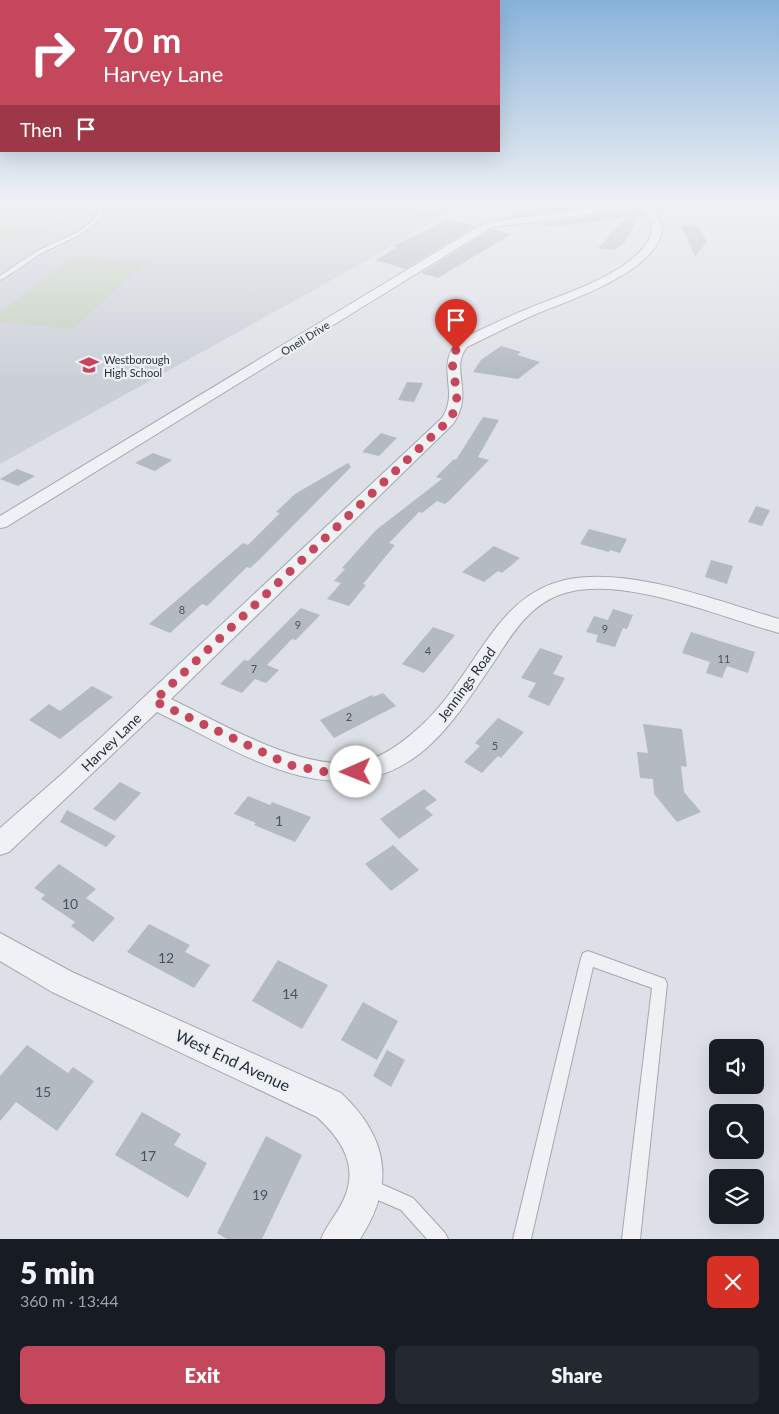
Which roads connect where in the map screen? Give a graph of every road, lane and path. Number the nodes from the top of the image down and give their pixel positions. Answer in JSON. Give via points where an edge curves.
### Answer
{"nodes":[{"id":1,"x":22,"y":264,"type":"edge"},
{"id":2,"x":424,"y":264,"type":"edge"},
{"id":3,"x":630,"y":264,"type":"edge"},
{"id":4,"x":0,"y":278,"type":"edge"},
{"id":5,"x":0,"y":523,"type":"edge"},
{"id":6,"x":779,"y":626,"type":"edge"},
{"id":7,"x":154,"y":701,"type":"junction"},
{"id":8,"x":0,"y":844,"type":"edge"},
{"id":9,"x":0,"y":946,"type":"edge"},
{"id":10,"x":364,"y":1185,"type":"junction"},
{"id":11,"x":438,"y":1238,"type":"edge"},
{"id":12,"x":339,"y":1239,"type":"edge"},
{"id":13,"x":522,"y":1239,"type":"edge"},
{"id":14,"x":631,"y":1239,"type":"edge"}],
"edges":[{"from":1,"to":4,"type":"lane"},
{"from":2,"to":5,"type":"street","name":"Oneil Drive"},
{"from":3,"to":7,"type":"street","name":"Harvey Lane","via":[[614,276],[462,344],[453,356],[457,392],[455,412],[448,421]]},
{"from":6,"to":7,"type":"street","name":"Jennings Road","via":[[632,585],[587,584],[556,589],[527,604],[513,617],[462,694],[429,734],[401,756],[376,768],[356,772],[331,773],[290,765]]},
{"from":7,"to":8,"type":"street","name":"Harvey Lane"},
{"from":9,"to":10,"type":"street","name":"West End Avenue","via":[[62,982],[330,1105],[360,1138],[366,1161]]},
{"from":10,"to":11,"type":"lane","via":[[406,1204]]},
{"from":10,"to":12,"type":"street","name":"West End Avenue","via":[[358,1209]]},
{"from":13,"to":14,"type":"lane","via":[[588,958],[660,984]]}]}
